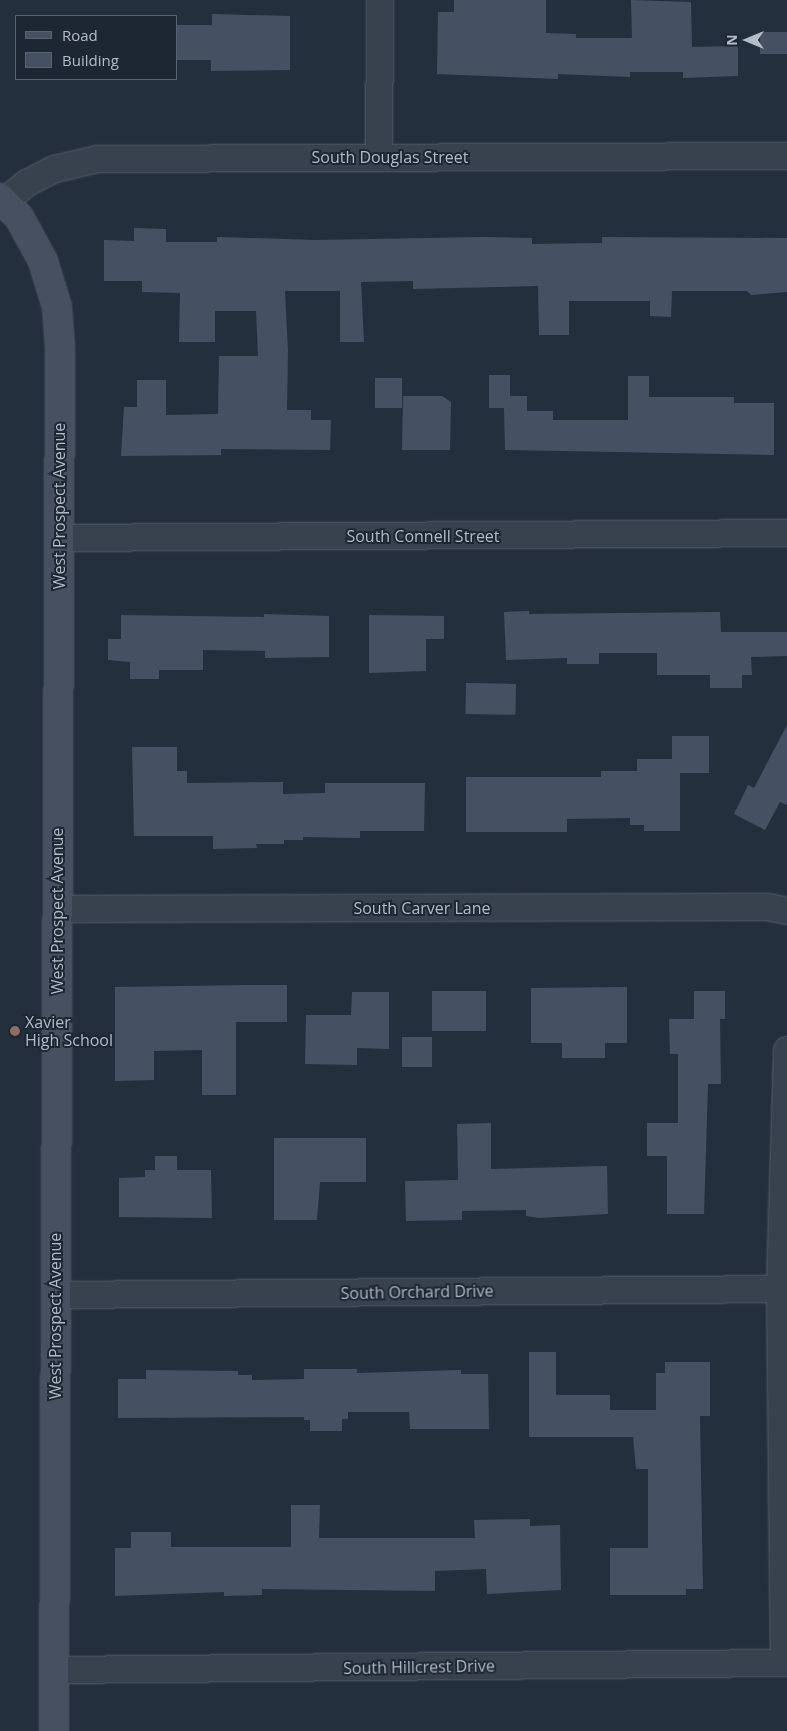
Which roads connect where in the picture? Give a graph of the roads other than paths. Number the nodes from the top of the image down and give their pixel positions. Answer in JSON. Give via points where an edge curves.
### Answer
{"nodes":[{"id":1,"x":380,"y":0,"type":"edge"},
{"id":2,"x":787,"y":156,"type":"edge"},
{"id":3,"x":379,"y":157,"type":"junction"},
{"id":4,"x":2,"y":200,"type":"edge"},
{"id":5,"x":787,"y":533,"type":"edge"},
{"id":6,"x":60,"y":538,"type":"junction"},
{"id":7,"x":56,"y":909,"type":"junction"},
{"id":8,"x":787,"y":911,"type":"edge"},
{"id":9,"x":787,"y":1050,"type":"edge"},
{"id":10,"x":780,"y":1288,"type":"junction"},
{"id":11,"x":55,"y":1295,"type":"junction"},
{"id":12,"x":54,"y":1670,"type":"junction"},
{"id":13,"x":54,"y":1731,"type":"edge"}],
"edges":[{"from":1,"to":3,"type":"street"},
{"from":2,"to":3,"type":"street","name":"South Douglas Street"},
{"from":3,"to":4,"type":"street","name":"South Douglas Street","via":[[90,160],[55,169]]},
{"from":4,"to":6,"type":"main road","name":"West Prospect Avenue","via":[[19,217],[39,253],[52,285],[56,307],[60,348]]},
{"from":5,"to":6,"type":"street","name":"South Connell Street"},
{"from":6,"to":7,"type":"main road","name":"West Prospect Avenue"},
{"from":7,"to":8,"type":"street","name":"South Carver Lane","via":[[767,907]]},
{"from":7,"to":11,"type":"main road","name":"West Prospect Avenue"},
{"from":9,"to":10,"type":"street"},
{"from":10,"to":11,"type":"street","name":"South Orchard Drive"},
{"from":10,"to":12,"type":"street","name":"South Hillcrest Drive","via":[[784,1663]]},
{"from":11,"to":12,"type":"main road","name":"West Prospect Avenue"},
{"from":12,"to":13,"type":"main road","name":"West Prospect Avenue"}]}
